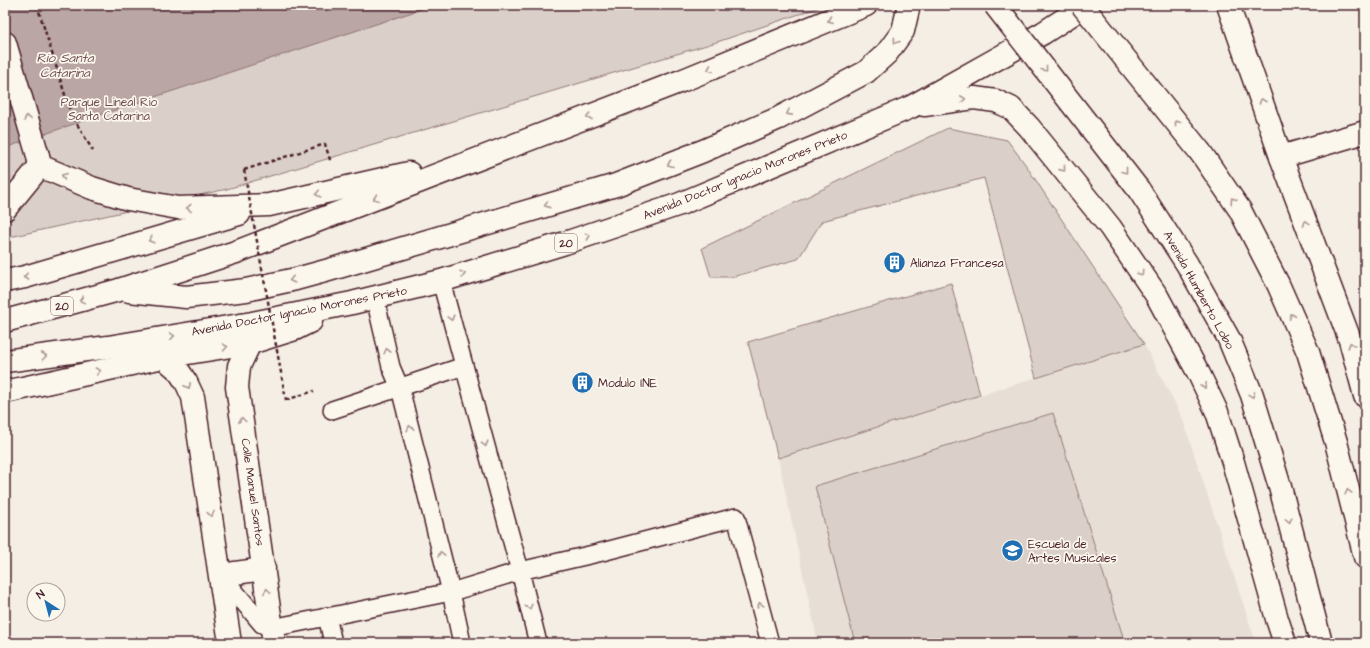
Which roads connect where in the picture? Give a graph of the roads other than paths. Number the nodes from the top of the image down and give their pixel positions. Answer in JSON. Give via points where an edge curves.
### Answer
{"nodes":[{"id":1,"x":866,"y":5,"type":"edge"},
{"id":2,"x":909,"y":5,"type":"edge"},
{"id":3,"x":995,"y":5,"type":"edge"},
{"id":4,"x":1082,"y":5,"type":"edge"},
{"id":5,"x":1086,"y":5,"type":"edge"},
{"id":6,"x":1228,"y":5,"type":"edge"},
{"id":7,"x":5,"y":43,"type":"edge"},
{"id":8,"x":911,"y":107,"type":"junction"},
{"id":9,"x":1365,"y":132,"type":"edge"},
{"id":10,"x":492,"y":154,"type":"junction"},
{"id":11,"x":1281,"y":157,"type":"junction"},
{"id":12,"x":39,"y":161,"type":"junction"},
{"id":13,"x":268,"y":205,"type":"junction"},
{"id":14,"x":5,"y":209,"type":"edge"},
{"id":15,"x":5,"y":280,"type":"edge"},
{"id":16,"x":441,"y":281,"type":"junction"},
{"id":17,"x":119,"y":290,"type":"junction"},
{"id":18,"x":375,"y":298,"type":"junction"},
{"id":19,"x":352,"y":303,"type":"junction"},
{"id":20,"x":5,"y":321,"type":"edge"},
{"id":21,"x":250,"y":343,"type":"junction"},
{"id":22,"x":163,"y":357,"type":"junction"},
{"id":23,"x":5,"y":361,"type":"edge"},
{"id":24,"x":464,"y":366,"type":"junction"},
{"id":25,"x":400,"y":388,"type":"junction"},
{"id":26,"x":5,"y":392,"type":"edge"},
{"id":27,"x":1365,"y":396,"type":"edge"},
{"id":28,"x":332,"y":410,"type":"dead end"},
{"id":29,"x":1364,"y":547,"type":"edge"},
{"id":30,"x":264,"y":569,"type":"junction"},
{"id":31,"x":520,"y":571,"type":"junction"},
{"id":32,"x":221,"y":575,"type":"junction"},
{"id":33,"x":451,"y":592,"type":"junction"},
{"id":34,"x":327,"y":616,"type":"junction"},
{"id":35,"x":273,"y":635,"type":"edge"},
{"id":36,"x":230,"y":643,"type":"edge"},
{"id":37,"x":333,"y":643,"type":"edge"},
{"id":38,"x":462,"y":643,"type":"edge"},
{"id":39,"x":538,"y":643,"type":"edge"},
{"id":40,"x":770,"y":643,"type":"edge"},
{"id":41,"x":1286,"y":643,"type":"edge"},
{"id":42,"x":1321,"y":643,"type":"edge"}],
"edges":[{"from":1,"to":10,"type":"main road","number":"20","one_way":true},
{"from":2,"to":17,"type":"main road","one_way":true,"via":[[903,30],[887,53],[866,72],[779,118],[616,185],[330,270],[246,290],[186,297]]},
{"from":3,"to":42,"type":"main road","name":"Avenida Humberto Lobo","one_way":true,"bridge":true,"via":[[1139,190],[1188,264],[1229,339],[1252,395],[1280,487]]},
{"from":29,"to":4,"type":"main road","one_way":true,"bridge":true,"via":[[1336,442],[1308,352],[1278,284],[1240,210],[1201,153]]},
{"from":5,"to":8,"type":"main road","name":"Avenida Doctor Ignacio Morones Prieto","number":"20","via":[[1044,33]]},
{"from":11,"to":6,"type":"main road","one_way":true},
{"from":12,"to":7,"type":"main road","one_way":true},
{"from":16,"to":8,"type":"main road","name":"Avenida Doctor Ignacio Morones Prieto","number":"20","one_way":true,"via":[[680,204]]},
{"from":8,"to":41,"type":"main road","one_way":true,"via":[[974,98],[996,101],[1012,108],[1110,227],[1157,296],[1217,412]]},
{"from":9,"to":11,"type":"main road"},
{"from":10,"to":13,"type":"main road","one_way":true},
{"from":10,"to":17,"type":"main road","number":"20","one_way":true,"via":[[236,252]]},
{"from":27,"to":11,"type":"main road","one_way":true,"via":[[1350,340]]},
{"from":13,"to":12,"type":"main road","one_way":true,"via":[[178,208],[145,203],[92,188]]},
{"from":12,"to":14,"type":"main road"},
{"from":13,"to":15,"type":"main road","one_way":true,"via":[[25,277]]},
{"from":16,"to":18,"type":"main road","name":"Avenida Doctor Ignacio Morones Prieto","number":"20"},
{"from":16,"to":24,"type":"lane","one_way":true},
{"from":17,"to":20,"type":"main road","number":"20","one_way":true},
{"from":18,"to":19,"type":"main road","name":"Avenida Doctor Ignacio Morones Prieto","number":"20"},
{"from":25,"to":18,"type":"lane","one_way":true,"via":[[391,367]]},
{"from":19,"to":21,"type":"main road","via":[[295,329]]},
{"from":23,"to":19,"type":"main road","name":"Avenida Doctor Ignacio Morones Prieto","number":"20","one_way":true,"via":[[252,323]]},
{"from":22,"to":21,"type":"main road","one_way":true},
{"from":30,"to":21,"type":"main road","name":"Calle Manuel Santos","one_way":true,"via":[[237,387],[239,366]]},
{"from":26,"to":22,"type":"main road","one_way":true},
{"from":22,"to":32,"type":"main road","one_way":true,"via":[[178,370],[193,397]]},
{"from":24,"to":25,"type":"lane"},
{"from":24,"to":31,"type":"lane","one_way":true},
{"from":25,"to":28,"type":"lane"},
{"from":33,"to":25,"type":"lane","one_way":true},
{"from":30,"to":32,"type":"main road"},
{"from":35,"to":30,"type":"main road","name":"Calle Manuel Santos","one_way":true},
{"from":31,"to":33,"type":"lane"},
{"from":31,"to":39,"type":"lane","one_way":true},
{"from":40,"to":31,"type":"lane","one_way":true,"via":[[736,517]]},
{"from":32,"to":35,"type":"lane"},
{"from":32,"to":36,"type":"main road"},
{"from":33,"to":34,"type":"lane"},
{"from":33,"to":38,"type":"lane"},
{"from":34,"to":35,"type":"lane"},
{"from":34,"to":37,"type":"lane"}]}
